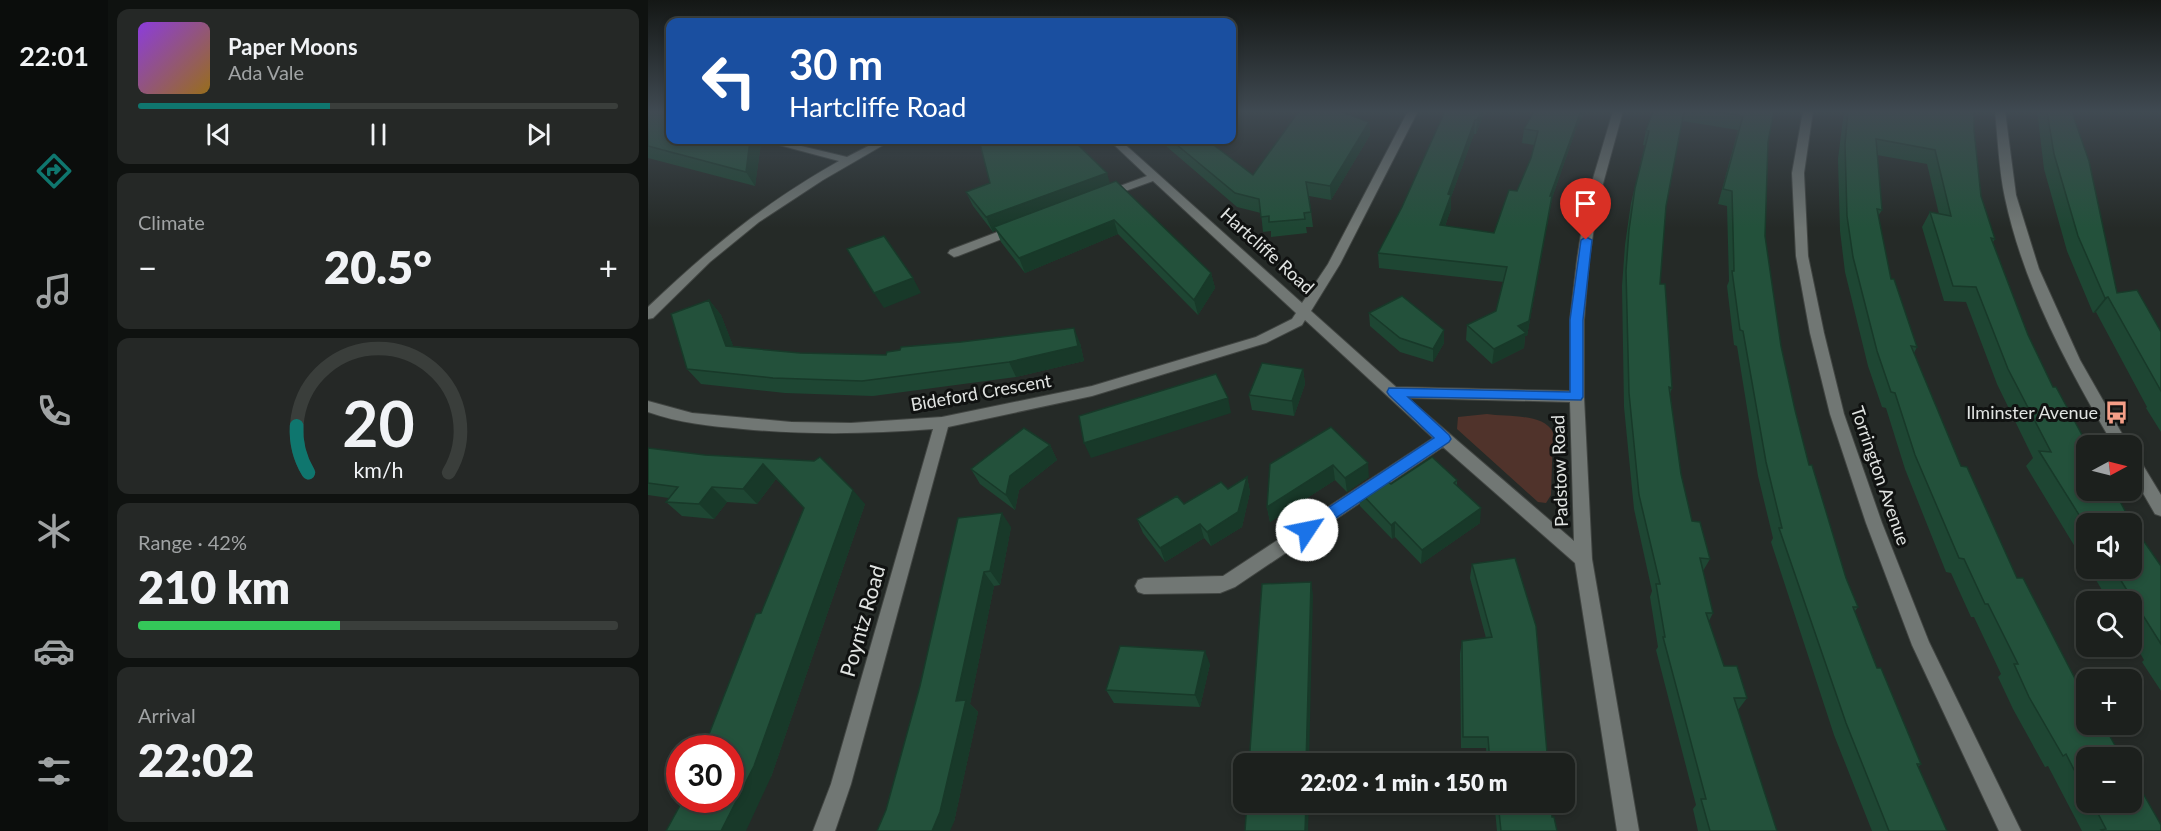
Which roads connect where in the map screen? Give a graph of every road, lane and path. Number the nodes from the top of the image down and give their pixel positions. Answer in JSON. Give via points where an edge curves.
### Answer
{"nodes":[{"id":1,"x":805,"y":150,"type":"edge"},
{"id":2,"x":867,"y":150,"type":"edge"},
{"id":3,"x":1125,"y":150,"type":"edge"},
{"id":4,"x":1393,"y":150,"type":"edge"},
{"id":5,"x":1607,"y":150,"type":"edge"},
{"id":6,"x":1802,"y":150,"type":"edge"},
{"id":7,"x":2003,"y":150,"type":"edge"},
{"id":8,"x":847,"y":160,"type":"junction"},
{"id":9,"x":1156,"y":176,"type":"junction"},
{"id":10,"x":1092,"y":200,"type":"edge"},
{"id":11,"x":1028,"y":224,"type":"edge"},
{"id":12,"x":954,"y":253,"type":"dead end"},
{"id":13,"x":1303,"y":309,"type":"junction"},
{"id":14,"x":648,"y":315,"type":"edge"},
{"id":15,"x":1394,"y":392,"type":"junction"},
{"id":16,"x":1577,"y":397,"type":"junction"},
{"id":17,"x":648,"y":406,"type":"edge"},
{"id":18,"x":942,"y":423,"type":"junction"},
{"id":19,"x":2115,"y":435,"type":"edge"},
{"id":20,"x":1444,"y":439,"type":"junction"},
{"id":21,"x":2142,"y":478,"type":"edge"},
{"id":22,"x":2161,"y":509,"type":"edge"},
{"id":23,"x":1583,"y":559,"type":"junction"},
{"id":24,"x":1144,"y":586,"type":"dead end"},
{"id":25,"x":824,"y":831,"type":"edge"},
{"id":26,"x":1628,"y":831,"type":"edge"},
{"id":27,"x":2010,"y":831,"type":"edge"}],
"edges":[{"from":1,"to":8,"type":"street"},
{"from":2,"to":8,"type":"street"},
{"from":3,"to":9,"type":"street","name":"Hartcliffe Road"},
{"from":4,"to":13,"type":"street","name":"Bideford Crescent","via":[[1335,264]]},
{"from":5,"to":16,"type":"street","name":"Padstow Road","via":[[1592,202],[1583,260],[1576,320]]},
{"from":6,"to":27,"type":"street","name":"Torrington Avenue","via":[[1798,173],[1802,256],[1837,414],[1921,645]]},
{"from":7,"to":19,"type":"street","via":[[2013,207],[2047,303]]},
{"from":8,"to":14,"type":"street","via":[[747,226]]},
{"from":9,"to":10,"type":"street"},
{"from":9,"to":13,"type":"street","name":"Hartcliffe Road"},
{"from":11,"to":12,"type":"street"},
{"from":13,"to":15,"type":"street","name":"Hartcliffe Road"},
{"from":13,"to":18,"type":"street","name":"Bideford Crescent","via":[[1297,322],[1225,352],[1092,391]]},
{"from":15,"to":16,"type":"street"},
{"from":15,"to":20,"type":"street","name":"Hartcliffe Road"},
{"from":16,"to":23,"type":"street","name":"Padstow Road"},
{"from":17,"to":18,"type":"street","name":"Bideford Crescent","via":[[692,419],[739,425],[851,429]]},
{"from":18,"to":25,"type":"street","name":"Poyntz Road","via":[[841,784]]},
{"from":20,"to":23,"type":"street","name":"Hartcliffe Road"},
{"from":20,"to":24,"type":"street","via":[[1229,582]]},
{"from":21,"to":22,"type":"street"},
{"from":23,"to":26,"type":"street","name":"Padstow Road"}]}
